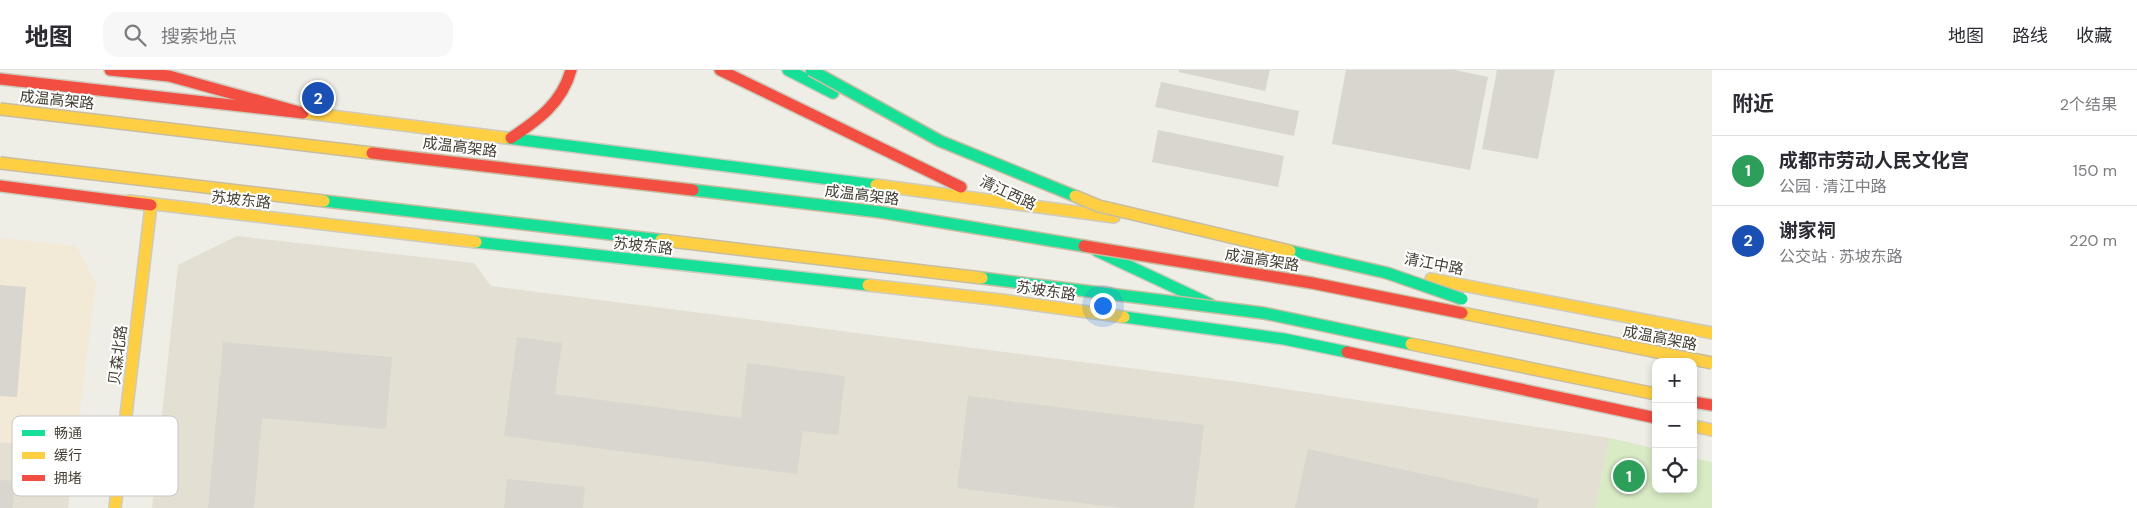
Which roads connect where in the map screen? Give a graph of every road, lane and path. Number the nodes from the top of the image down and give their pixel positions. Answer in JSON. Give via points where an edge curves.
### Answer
{"nodes":[{"id":1,"x":110,"y":70,"type":"edge"},
{"id":2,"x":571,"y":70,"type":"edge"},
{"id":3,"x":720,"y":70,"type":"edge"},
{"id":4,"x":788,"y":70,"type":"edge"},
{"id":5,"x":811,"y":70,"type":"edge"},
{"id":6,"x":0,"y":78,"type":"edge"},
{"id":7,"x":0,"y":109,"type":"edge"},
{"id":8,"x":303,"y":113,"type":"junction"},
{"id":9,"x":511,"y":138,"type":"junction"},
{"id":10,"x":0,"y":163,"type":"edge"},
{"id":11,"x":0,"y":176,"type":"edge"},
{"id":12,"x":0,"y":186,"type":"edge"},
{"id":13,"x":984,"y":198,"type":"junction"},
{"id":14,"x":151,"y":205,"type":"junction"},
{"id":15,"x":1028,"y":219,"type":"dead end"},
{"id":16,"x":1151,"y":223,"type":"junction"},
{"id":17,"x":1045,"y":227,"type":"dead end"},
{"id":18,"x":1553,"y":332,"type":"junction"},
{"id":19,"x":1712,"y":333,"type":"edge"},
{"id":20,"x":1284,"y":339,"type":"junction"},
{"id":21,"x":1712,"y":363,"type":"edge"},
{"id":22,"x":1652,"y":393,"type":"edge"},
{"id":23,"x":1697,"y":403,"type":"edge"},
{"id":24,"x":1712,"y":406,"type":"edge"},
{"id":25,"x":126,"y":416,"type":"edge"},
{"id":26,"x":1652,"y":417,"type":"edge"},
{"id":27,"x":1697,"y":427,"type":"edge"},
{"id":28,"x":1712,"y":430,"type":"edge"}],
"edges":[{"from":1,"to":8,"type":"main road","via":[[169,76]]},
{"from":2,"to":9,"type":"main road","via":[[569,81],[546,115]]},
{"from":3,"to":13,"type":"main road","name":"清江西路"},
{"from":4,"to":16,"type":"main road","name":"清江西路","via":[[917,136],[992,167]]},
{"from":5,"to":18,"type":"main road","bridge":true,"via":[[940,141],[1100,206],[1387,273]]},
{"from":6,"to":8,"type":"main road"},
{"from":7,"to":18,"type":"main road","name":"成温高架路","bridge":true,"via":[[880,212],[1312,284]]},
{"from":8,"to":9,"type":"main road"},
{"from":9,"to":13,"type":"main road"},
{"from":10,"to":22,"type":"main road","bridge":true,"via":[[1263,313]]},
{"from":11,"to":14,"type":"main road","name":"苏坡东路"},
{"from":12,"to":14,"type":"main road"},
{"from":13,"to":15,"type":"main road","name":"清江西路"},
{"from":13,"to":16,"type":"main road"},
{"from":14,"to":20,"type":"main road","name":"苏坡东路","via":[[1001,300]]},
{"from":14,"to":25,"type":"main road","name":"贝森北路"},
{"from":16,"to":19,"type":"main road","name":"清江中路"},
{"from":17,"to":20,"type":"main road","name":"清江西路"},
{"from":18,"to":21,"type":"main road","name":"成温高架路","bridge":true},
{"from":20,"to":26,"type":"main road"},
{"from":23,"to":24,"type":"main road"},
{"from":27,"to":28,"type":"main road"}]}
